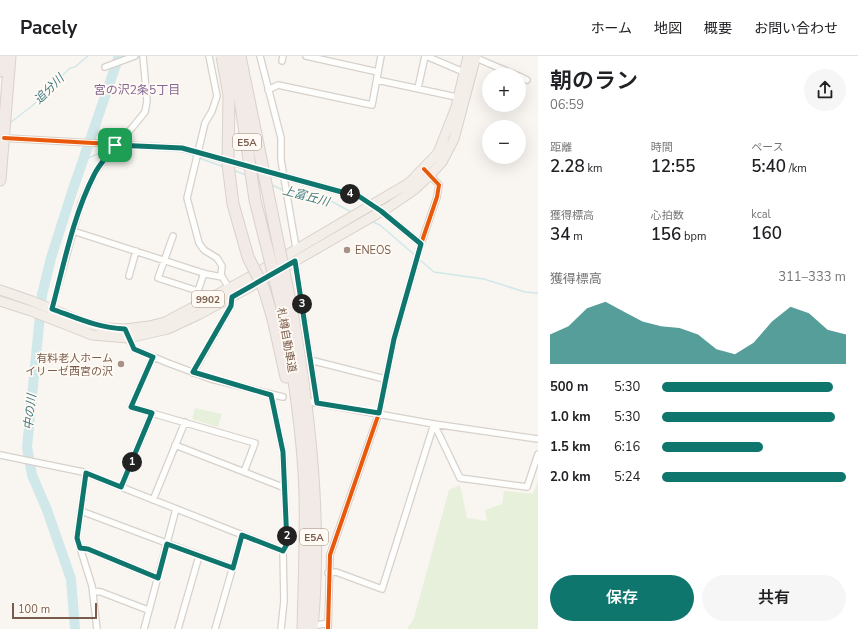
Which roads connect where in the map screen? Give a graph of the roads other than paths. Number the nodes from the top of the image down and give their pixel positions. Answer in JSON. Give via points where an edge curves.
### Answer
{"nodes":[{"id":1,"x":1,"y":56,"type":"edge"},
{"id":2,"x":10,"y":56,"type":"edge"},
{"id":3,"x":143,"y":56,"type":"edge"},
{"id":4,"x":209,"y":56,"type":"edge"},
{"id":5,"x":222,"y":56,"type":"edge"},
{"id":6,"x":231,"y":56,"type":"edge"},
{"id":7,"x":240,"y":56,"type":"edge"},
{"id":8,"x":260,"y":56,"type":"edge"},
{"id":9,"x":306,"y":56,"type":"edge"},
{"id":10,"x":381,"y":56,"type":"edge"},
{"id":11,"x":425,"y":56,"type":"edge"},
{"id":12,"x":132,"y":57,"type":"edge"},
{"id":13,"x":473,"y":57,"type":"edge"},
{"id":14,"x":105,"y":67,"type":"dead end"},
{"id":15,"x":499,"y":68,"type":"edge"},
{"id":16,"x":0,"y":71,"type":"edge"},
{"id":17,"x":378,"y":72,"type":"junction"},
{"id":18,"x":468,"y":74,"type":"junction"},
{"id":19,"x":377,"y":80,"type":"junction"},
{"id":20,"x":418,"y":88,"type":"junction"},
{"id":21,"x":268,"y":90,"type":"junction"},
{"id":22,"x":462,"y":98,"type":"junction"},
{"id":23,"x":3,"y":111,"type":"edge"},
{"id":24,"x":4,"y":138,"type":"junction"},
{"id":25,"x":115,"y":145,"type":"junction"},
{"id":26,"x":199,"y":152,"type":"junction"},
{"id":27,"x":427,"y":172,"type":"junction"},
{"id":28,"x":284,"y":177,"type":"junction"},
{"id":29,"x":0,"y":180,"type":"edge"},
{"id":30,"x":370,"y":206,"type":"junction"},
{"id":31,"x":380,"y":212,"type":"junction"},
{"id":32,"x":73,"y":231,"type":"junction"},
{"id":33,"x":173,"y":236,"type":"dead end"},
{"id":34,"x":421,"y":244,"type":"junction"},
{"id":35,"x":296,"y":248,"type":"junction"},
{"id":36,"x":136,"y":252,"type":"junction"},
{"id":37,"x":165,"y":261,"type":"junction"},
{"id":38,"x":295,"y":261,"type":"junction"},
{"id":39,"x":204,"y":273,"type":"junction"},
{"id":40,"x":129,"y":276,"type":"dead end"},
{"id":41,"x":222,"y":277,"type":"junction"},
{"id":42,"x":0,"y":290,"type":"edge"},
{"id":43,"x":230,"y":293,"type":"junction"},
{"id":44,"x":0,"y":301,"type":"edge"},
{"id":45,"x":52,"y":308,"type":"junction"},
{"id":46,"x":282,"y":314,"type":"junction"},
{"id":47,"x":48,"y":319,"type":"junction"},
{"id":48,"x":125,"y":329,"type":"junction"},
{"id":49,"x":128,"y":338,"type":"junction"},
{"id":50,"x":153,"y":357,"type":"junction"},
{"id":51,"x":310,"y":360,"type":"junction"},
{"id":52,"x":193,"y":372,"type":"junction"},
{"id":53,"x":385,"y":379,"type":"junction"},
{"id":54,"x":271,"y":395,"type":"junction"},
{"id":55,"x":283,"y":397,"type":"dead end"},
{"id":56,"x":152,"y":413,"type":"junction"},
{"id":57,"x":379,"y":413,"type":"junction"},
{"id":58,"x":185,"y":422,"type":"junction"},
{"id":59,"x":434,"y":424,"type":"junction"},
{"id":60,"x":538,"y":439,"type":"edge"},
{"id":61,"x":176,"y":445,"type":"junction"},
{"id":62,"x":538,"y":454,"type":"edge"},
{"id":63,"x":0,"y":455,"type":"edge"},
{"id":64,"x":244,"y":472,"type":"junction"},
{"id":65,"x":86,"y":473,"type":"junction"},
{"id":66,"x":121,"y":487,"type":"junction"},
{"id":67,"x":285,"y":488,"type":"junction"},
{"id":68,"x":153,"y":500,"type":"junction"},
{"id":69,"x":176,"y":509,"type":"junction"},
{"id":70,"x":81,"y":511,"type":"junction"},
{"id":71,"x":242,"y":535,"type":"junction"},
{"id":72,"x":167,"y":544,"type":"junction"},
{"id":73,"x":80,"y":548,"type":"junction"},
{"id":74,"x":283,"y":551,"type":"junction"},
{"id":75,"x":199,"y":556,"type":"junction"},
{"id":76,"x":233,"y":568,"type":"junction"},
{"id":77,"x":328,"y":573,"type":"junction"},
{"id":78,"x":158,"y":578,"type":"junction"},
{"id":79,"x":93,"y":591,"type":"junction"},
{"id":80,"x":148,"y":610,"type":"junction"},
{"id":81,"x":328,"y":626,"type":"edge"},
{"id":82,"x":315,"y":627,"type":"edge"},
{"id":83,"x":97,"y":629,"type":"edge"},
{"id":84,"x":144,"y":629,"type":"edge"},
{"id":85,"x":178,"y":629,"type":"edge"},
{"id":86,"x":215,"y":629,"type":"edge"},
{"id":87,"x":281,"y":629,"type":"edge"},
{"id":88,"x":302,"y":629,"type":"edge"}],
"edges":[{"from":1,"to":16,"type":"highway"},
{"from":2,"to":23,"type":"highway"},
{"from":3,"to":25,"type":"street","via":[[147,100],[145,112]]},
{"from":4,"to":26,"type":"street","via":[[217,96],[205,122]]},
{"from":5,"to":46,"type":"highway","bridge":true,"via":[[229,95],[228,164],[233,204],[248,257],[264,289]]},
{"from":6,"to":46,"type":"highway","name":"札樽自動車道","number":"E5A","bridge":true,"via":[[257,207]]},
{"from":7,"to":46,"type":"highway","name":"札樽自動車道","number":"E5A","bridge":true},
{"from":8,"to":21,"type":"street"},
{"from":9,"to":17,"type":"street"},
{"from":10,"to":17,"type":"street"},
{"from":11,"to":18,"type":"street"},
{"from":11,"to":20,"type":"street"},
{"from":12,"to":14,"type":"street"},
{"from":13,"to":15,"type":"street"},
{"from":13,"to":18,"type":"main road","number":"9902"},
{"from":17,"to":19,"type":"street"},
{"from":18,"to":22,"type":"main road","number":"9902"},
{"from":19,"to":20,"type":"street"},
{"from":19,"to":21,"type":"street","via":[[372,105],[278,85]]},
{"from":20,"to":22,"type":"street"},
{"from":21,"to":28,"type":"street","via":[[281,138]]},
{"from":22,"to":27,"type":"main road","number":"9902","via":[[454,139],[442,162]]},
{"from":23,"to":24,"type":"highway"},
{"from":24,"to":25,"type":"street"},
{"from":24,"to":29,"type":"highway"},
{"from":25,"to":26,"type":"street","via":[[182,148]]},
{"from":25,"to":32,"type":"street","via":[[92,179],[81,203]]},
{"from":26,"to":28,"type":"street"},
{"from":26,"to":41,"type":"street","via":[[186,198],[199,243],[204,250],[217,258],[222,266]]},
{"from":27,"to":30,"type":"main road","number":"9902"},
{"from":27,"to":31,"type":"main road","number":"9902","via":[[414,190]]},
{"from":27,"to":34,"type":"street","via":[[438,185],[437,197]]},
{"from":28,"to":30,"type":"street","via":[[360,197]]},
{"from":28,"to":35,"type":"street"},
{"from":30,"to":31,"type":"street"},
{"from":30,"to":35,"type":"main road","number":"9902"},
{"from":31,"to":34,"type":"street"},
{"from":31,"to":38,"type":"main road","number":"9902"},
{"from":32,"to":36,"type":"street"},
{"from":32,"to":45,"type":"street"},
{"from":33,"to":37,"type":"street"},
{"from":34,"to":53,"type":"street"},
{"from":35,"to":43,"type":"main road","number":"9902"},
{"from":36,"to":37,"type":"street"},
{"from":36,"to":40,"type":"street"},
{"from":37,"to":39,"type":"street"},
{"from":37,"to":39,"type":"street","via":[[158,278],[198,290]]},
{"from":38,"to":43,"type":"main road","number":"9902"},
{"from":38,"to":51,"type":"street"},
{"from":39,"to":41,"type":"street"},
{"from":41,"to":43,"type":"street"},
{"from":42,"to":45,"type":"main road","number":"9902"},
{"from":43,"to":48,"type":"main road","number":"9902","via":[[165,322]]},
{"from":43,"to":49,"type":"main road","number":"9902","via":[[168,329]]},
{"from":43,"to":52,"type":"street","via":[[231,306]]},
{"from":44,"to":47,"type":"main road","number":"9902"},
{"from":45,"to":47,"type":"street"},
{"from":45,"to":48,"type":"main road","number":"9902","via":[[85,323]]},
{"from":46,"to":82,"type":"highway","name":"札樽自動車道","number":"E5A","via":[[305,394],[313,491]]},
{"from":46,"to":88,"type":"highway","name":"札樽自動車道","number":"E5A","via":[[296,396],[305,492]]},
{"from":47,"to":49,"type":"main road","number":"9902","via":[[92,335]]},
{"from":48,"to":49,"type":"street"},
{"from":49,"to":50,"type":"street","via":[[134,349]]},
{"from":50,"to":52,"type":"street"},
{"from":50,"to":56,"type":"street","via":[[131,407]]},
{"from":51,"to":53,"type":"street"},
{"from":51,"to":57,"type":"street","via":[[314,402]]},
{"from":52,"to":54,"type":"street"},
{"from":53,"to":57,"type":"street"},
{"from":54,"to":55,"type":"street"},
{"from":54,"to":67,"type":"street","via":[[283,452]]},
{"from":56,"to":58,"type":"street"},
{"from":56,"to":66,"type":"street"},
{"from":57,"to":59,"type":"street"},
{"from":57,"to":77,"type":"street","via":[[330,555]]},
{"from":58,"to":61,"type":"street"},
{"from":58,"to":64,"type":"street","via":[[255,443]]},
{"from":59,"to":60,"type":"street"},
{"from":59,"to":62,"type":"street","via":[[460,478],[527,487]]},
{"from":59,"to":77,"type":"street","via":[[382,589],[336,572]]},
{"from":61,"to":64,"type":"street"},
{"from":61,"to":68,"type":"street"},
{"from":63,"to":65,"type":"street"},
{"from":64,"to":67,"type":"street"},
{"from":65,"to":66,"type":"street"},
{"from":65,"to":70,"type":"street"},
{"from":66,"to":68,"type":"street"},
{"from":67,"to":74,"type":"street","via":[[287,544]]},
{"from":68,"to":69,"type":"street"},
{"from":69,"to":71,"type":"street"},
{"from":69,"to":72,"type":"street"},
{"from":70,"to":72,"type":"street"},
{"from":70,"to":73,"type":"street","via":[[77,538]]},
{"from":71,"to":74,"type":"street"},
{"from":71,"to":76,"type":"street"},
{"from":72,"to":75,"type":"street"},
{"from":72,"to":78,"type":"street"},
{"from":73,"to":78,"type":"street"},
{"from":73,"to":79,"type":"street"},
{"from":74,"to":87,"type":"street","via":[[284,602]]},
{"from":75,"to":76,"type":"street"},
{"from":75,"to":85,"type":"street"},
{"from":76,"to":86,"type":"street"},
{"from":77,"to":81,"type":"street"},
{"from":78,"to":80,"type":"street"},
{"from":79,"to":80,"type":"street"},
{"from":79,"to":83,"type":"street"},
{"from":80,"to":84,"type":"street"},
{"from":81,"to":82,"type":"street"}]}
